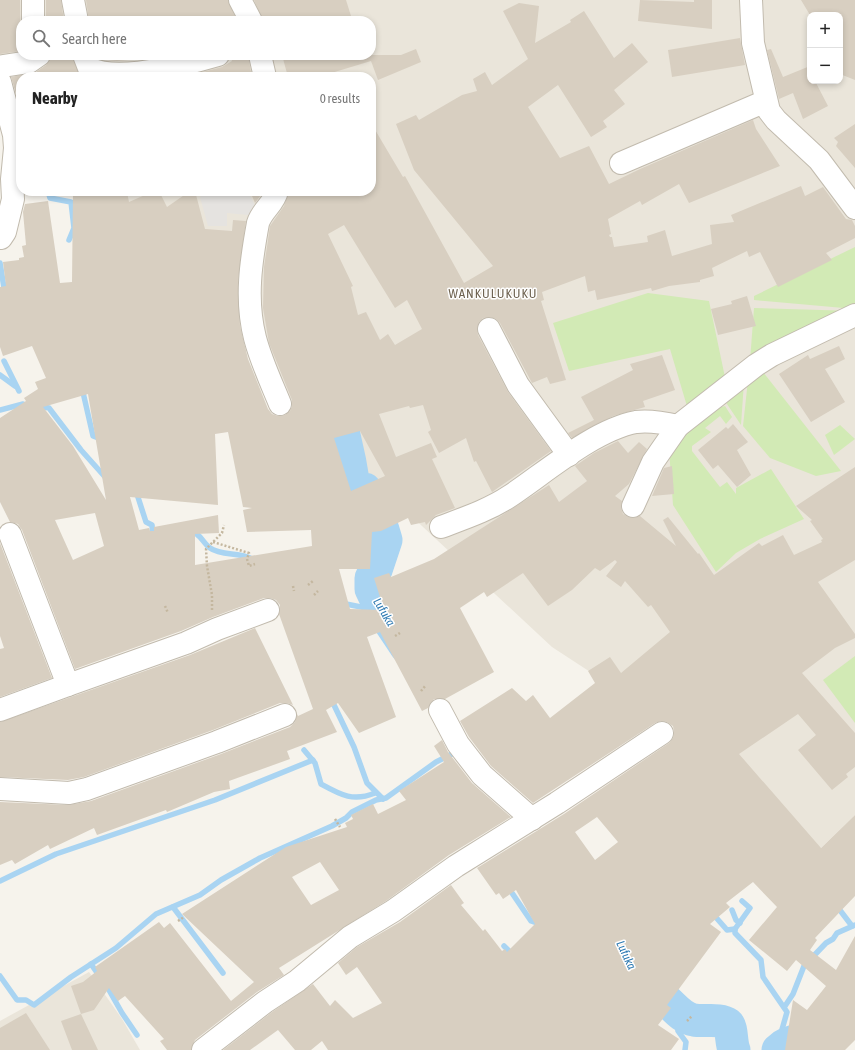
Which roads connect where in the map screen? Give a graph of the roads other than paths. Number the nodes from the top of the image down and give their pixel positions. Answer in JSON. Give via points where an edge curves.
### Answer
{"nodes":[{"id":1,"x":33,"y":0,"type":"edge"},
{"id":2,"x":73,"y":0,"type":"edge"},
{"id":3,"x":240,"y":0,"type":"edge"},
{"id":4,"x":752,"y":0,"type":"edge"},
{"id":5,"x":33,"y":16,"type":"edge"},
{"id":6,"x":76,"y":16,"type":"edge"},
{"id":7,"x":248,"y":16,"type":"edge"},
{"id":8,"x":33,"y":60,"type":"edge"},
{"id":9,"x":86,"y":60,"type":"edge"},
{"id":10,"x":198,"y":60,"type":"edge"},
{"id":11,"x":261,"y":60,"type":"edge"},
{"id":12,"x":0,"y":68,"type":"edge"},
{"id":13,"x":114,"y":72,"type":"edge"},
{"id":14,"x":114,"y":72,"type":"edge"},
{"id":15,"x":264,"y":72,"type":"edge"},
{"id":16,"x":0,"y":82,"type":"edge"},
{"id":17,"x":766,"y":102,"type":"junction"},
{"id":18,"x":621,"y":163,"type":"dead end"},
{"id":19,"x":275,"y":196,"type":"edge"},
{"id":20,"x":855,"y":208,"type":"edge"},
{"id":21,"x":1,"y":238,"type":"dead end"},
{"id":22,"x":855,"y":315,"type":"edge"},
{"id":23,"x":489,"y":329,"type":"dead end"},
{"id":24,"x":280,"y":404,"type":"dead end"},
{"id":25,"x":678,"y":426,"type":"junction"},
{"id":26,"x":569,"y":455,"type":"junction"},
{"id":27,"x":633,"y":506,"type":"dead end"},
{"id":28,"x":441,"y":527,"type":"dead end"},
{"id":29,"x":10,"y":534,"type":"dead end"},
{"id":30,"x":268,"y":610,"type":"dead end"},
{"id":31,"x":68,"y":685,"type":"junction"},
{"id":32,"x":0,"y":710,"type":"edge"},
{"id":33,"x":440,"y":710,"type":"dead end"},
{"id":34,"x":285,"y":715,"type":"dead end"},
{"id":35,"x":662,"y":733,"type":"dead end"},
{"id":36,"x":0,"y":789,"type":"edge"},
{"id":37,"x":532,"y":819,"type":"junction"},
{"id":38,"x":203,"y":1050,"type":"edge"}],
"edges":[{"from":1,"to":5,"type":"street"},
{"from":2,"to":6,"type":"street"},
{"from":3,"to":7,"type":"street"},
{"from":4,"to":17,"type":"street","via":[[753,43]]},
{"from":8,"to":12,"type":"street"},
{"from":9,"to":14,"type":"street","via":[[89,68]]},
{"from":10,"to":13,"type":"street","via":[[162,69]]},
{"from":11,"to":15,"type":"street"},
{"from":16,"to":21,"type":"street","via":[[15,148],[13,199],[5,232]]},
{"from":17,"to":18,"type":"street"},
{"from":17,"to":20,"type":"street","via":[[776,120],[819,160]]},
{"from":19,"to":24,"type":"street","via":[[258,222],[249,292],[255,338]]},
{"from":22,"to":25,"type":"street","via":[[772,355]]},
{"from":23,"to":26,"type":"street","via":[[518,385]]},
{"from":25,"to":26,"type":"street","via":[[637,422],[616,428]]},
{"from":25,"to":27,"type":"street","via":[[653,462]]},
{"from":26,"to":28,"type":"street","via":[[490,508]]},
{"from":29,"to":31,"type":"street"},
{"from":30,"to":31,"type":"street","via":[[186,643]]},
{"from":31,"to":32,"type":"street"},
{"from":33,"to":37,"type":"street","via":[[458,744],[482,775]]},
{"from":34,"to":36,"type":"street","via":[[87,789],[69,792]]},
{"from":35,"to":37,"type":"street"},
{"from":37,"to":38,"type":"street","via":[[350,937],[297,981],[265,1002]]}]}
